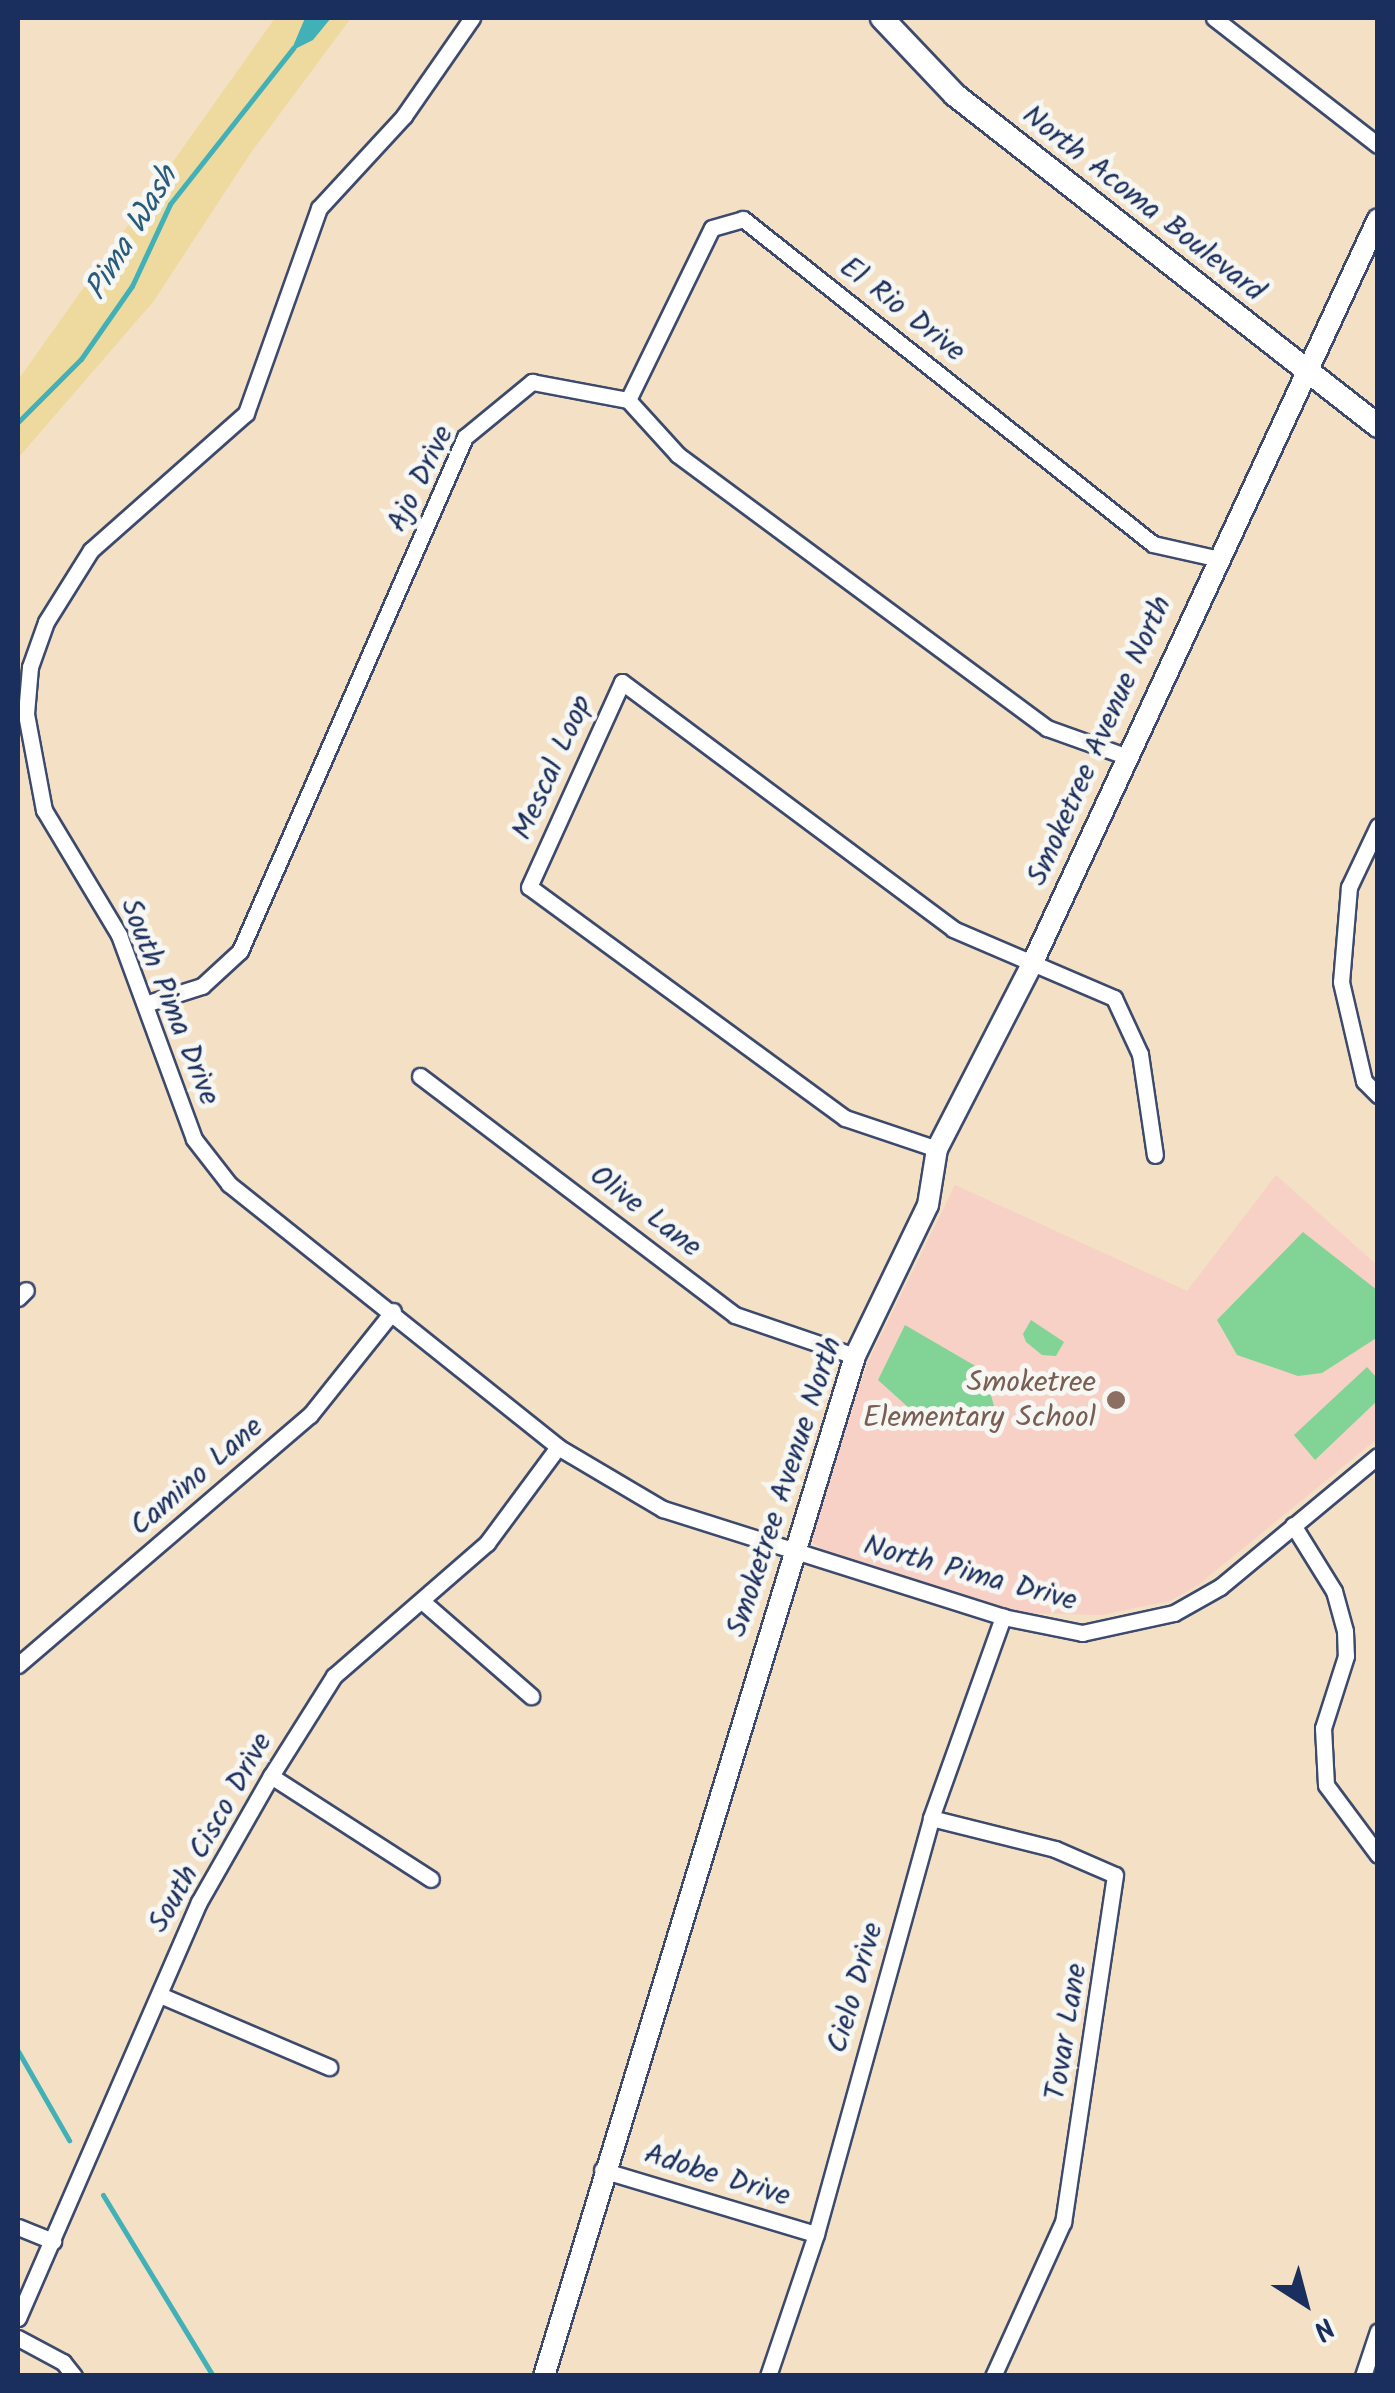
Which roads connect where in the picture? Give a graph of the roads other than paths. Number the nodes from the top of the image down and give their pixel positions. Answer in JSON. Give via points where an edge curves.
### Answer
{"nodes":[{"id":1,"x":472,"y":18,"type":"edge"},
{"id":2,"x":882,"y":18,"type":"edge"},
{"id":3,"x":1214,"y":18,"type":"edge"},
{"id":4,"x":1378,"y":145,"type":"edge"},
{"id":5,"x":1378,"y":219,"type":"edge"},
{"id":6,"x":1308,"y":372,"type":"junction"},
{"id":7,"x":628,"y":400,"type":"junction"},
{"id":8,"x":1378,"y":426,"type":"edge"},
{"id":9,"x":1216,"y":558,"type":"junction"},
{"id":10,"x":1125,"y":756,"type":"junction"},
{"id":11,"x":1378,"y":826,"type":"edge"},
{"id":12,"x":1033,"y":962,"type":"junction"},
{"id":13,"x":145,"y":1004,"type":"junction"},
{"id":14,"x":420,"y":1076,"type":"dead end"},
{"id":15,"x":1378,"y":1095,"type":"edge"},
{"id":16,"x":937,"y":1148,"type":"junction"},
{"id":17,"x":1155,"y":1155,"type":"dead end"},
{"id":18,"x":392,"y":1311,"type":"junction"},
{"id":19,"x":855,"y":1356,"type":"junction"},
{"id":20,"x":558,"y":1447,"type":"junction"},
{"id":21,"x":1378,"y":1456,"type":"edge"},
{"id":22,"x":1294,"y":1525,"type":"junction"},
{"id":23,"x":794,"y":1554,"type":"junction"},
{"id":24,"x":422,"y":1600,"type":"junction"},
{"id":25,"x":1003,"y":1617,"type":"junction"},
{"id":26,"x":18,"y":1665,"type":"edge"},
{"id":27,"x":531,"y":1696,"type":"dead end"},
{"id":28,"x":272,"y":1776,"type":"junction"},
{"id":29,"x":931,"y":1818,"type":"junction"},
{"id":30,"x":1378,"y":1855,"type":"edge"},
{"id":31,"x":431,"y":1879,"type":"dead end"},
{"id":32,"x":160,"y":1995,"type":"junction"},
{"id":33,"x":330,"y":2067,"type":"dead end"},
{"id":34,"x":602,"y":2170,"type":"junction"},
{"id":35,"x":18,"y":2227,"type":"edge"},
{"id":36,"x":816,"y":2234,"type":"junction"},
{"id":37,"x":53,"y":2241,"type":"junction"},
{"id":38,"x":18,"y":2318,"type":"edge"},
{"id":39,"x":1378,"y":2332,"type":"edge"},
{"id":40,"x":18,"y":2338,"type":"edge"},
{"id":41,"x":74,"y":2376,"type":"edge"},
{"id":42,"x":544,"y":2376,"type":"edge"},
{"id":43,"x":768,"y":2376,"type":"edge"},
{"id":44,"x":993,"y":2376,"type":"edge"},
{"id":45,"x":1363,"y":2376,"type":"edge"}],
"edges":[{"from":1,"to":13,"type":"street","name":"South Pima Drive","via":[[404,116],[319,208],[246,414],[91,550],[37,645],[26,714],[44,810],[110,915]]},
{"from":2,"to":6,"type":"main road","name":"North Acoma Boulevard","via":[[955,95]]},
{"from":3,"to":4,"type":"street"},
{"from":5,"to":6,"type":"street","name":"Smoketree Avenue North"},
{"from":6,"to":8,"type":"main road","name":"North Acoma Boulevard"},
{"from":6,"to":9,"type":"street","name":"Smoketree Avenue North"},
{"from":7,"to":9,"type":"street","name":"El Rio Drive","via":[[712,228],[743,219],[1153,544]]},
{"from":7,"to":10,"type":"street","via":[[678,455],[1047,728]]},
{"from":7,"to":13,"type":"street","name":"Ajo Drive","via":[[532,382],[465,437],[240,952],[202,986]]},
{"from":9,"to":10,"type":"street","name":"Smoketree Avenue North"},
{"from":10,"to":12,"type":"street","name":"Smoketree Avenue North"},
{"from":11,"to":15,"type":"street","via":[[1349,887],[1341,982],[1364,1081]]},
{"from":12,"to":16,"type":"street","name":"Smoketree Avenue North"},
{"from":12,"to":16,"type":"street","name":"Mescal Loop","via":[[953,928],[622,682],[530,888],[844,1118]]},
{"from":12,"to":17,"type":"street","via":[[1114,998],[1140,1054]]},
{"from":13,"to":18,"type":"street","name":"South Pima Drive","via":[[194,1139],[209,1162]]},
{"from":14,"to":19,"type":"street","name":"Olive Lane","via":[[735,1314]]},
{"from":16,"to":19,"type":"street","name":"Smoketree Avenue North","via":[[928,1206]]},
{"from":18,"to":20,"type":"street","name":"South Pima Drive"},
{"from":18,"to":26,"type":"street","name":"Camino Lane","via":[[310,1415]]},
{"from":19,"to":23,"type":"street","name":"Smoketree Avenue North"},
{"from":20,"to":23,"type":"street","name":"South Pima Drive","via":[[663,1509]]},
{"from":20,"to":24,"type":"street","name":"South Cisco Drive","via":[[487,1543]]},
{"from":21,"to":22,"type":"street","name":"North Pima Drive"},
{"from":22,"to":25,"type":"street","name":"North Pima Drive","via":[[1220,1588],[1174,1614],[1082,1633]]},
{"from":22,"to":30,"type":"street","via":[[1334,1591],[1346,1632],[1346,1656],[1322,1728],[1326,1785]]},
{"from":23,"to":25,"type":"street","name":"North Pima Drive"},
{"from":23,"to":34,"type":"street","name":"Smoketree Avenue North"},
{"from":24,"to":27,"type":"street"},
{"from":24,"to":28,"type":"street","name":"South Cisco Drive","via":[[334,1676]]},
{"from":25,"to":29,"type":"street","name":"Cielo Drive"},
{"from":28,"to":31,"type":"street"},
{"from":28,"to":32,"type":"street","name":"South Cisco Drive","via":[[199,1902]]},
{"from":29,"to":36,"type":"street","name":"Cielo Drive"},
{"from":29,"to":44,"type":"street","name":"Tovar Lane","via":[[1054,1849],[1115,1874],[1064,2222]]},
{"from":32,"to":33,"type":"street"},
{"from":32,"to":37,"type":"street","name":"South Cisco Drive"},
{"from":34,"to":36,"type":"street","name":"Adobe Drive"},
{"from":34,"to":42,"type":"street","name":"Smoketree Avenue North"},
{"from":35,"to":37,"type":"street"},
{"from":36,"to":43,"type":"street","name":"Cielo Drive"},
{"from":37,"to":38,"type":"street","name":"South Cisco Drive"},
{"from":39,"to":45,"type":"street"},
{"from":40,"to":41,"type":"street","via":[[63,2362]]}]}
